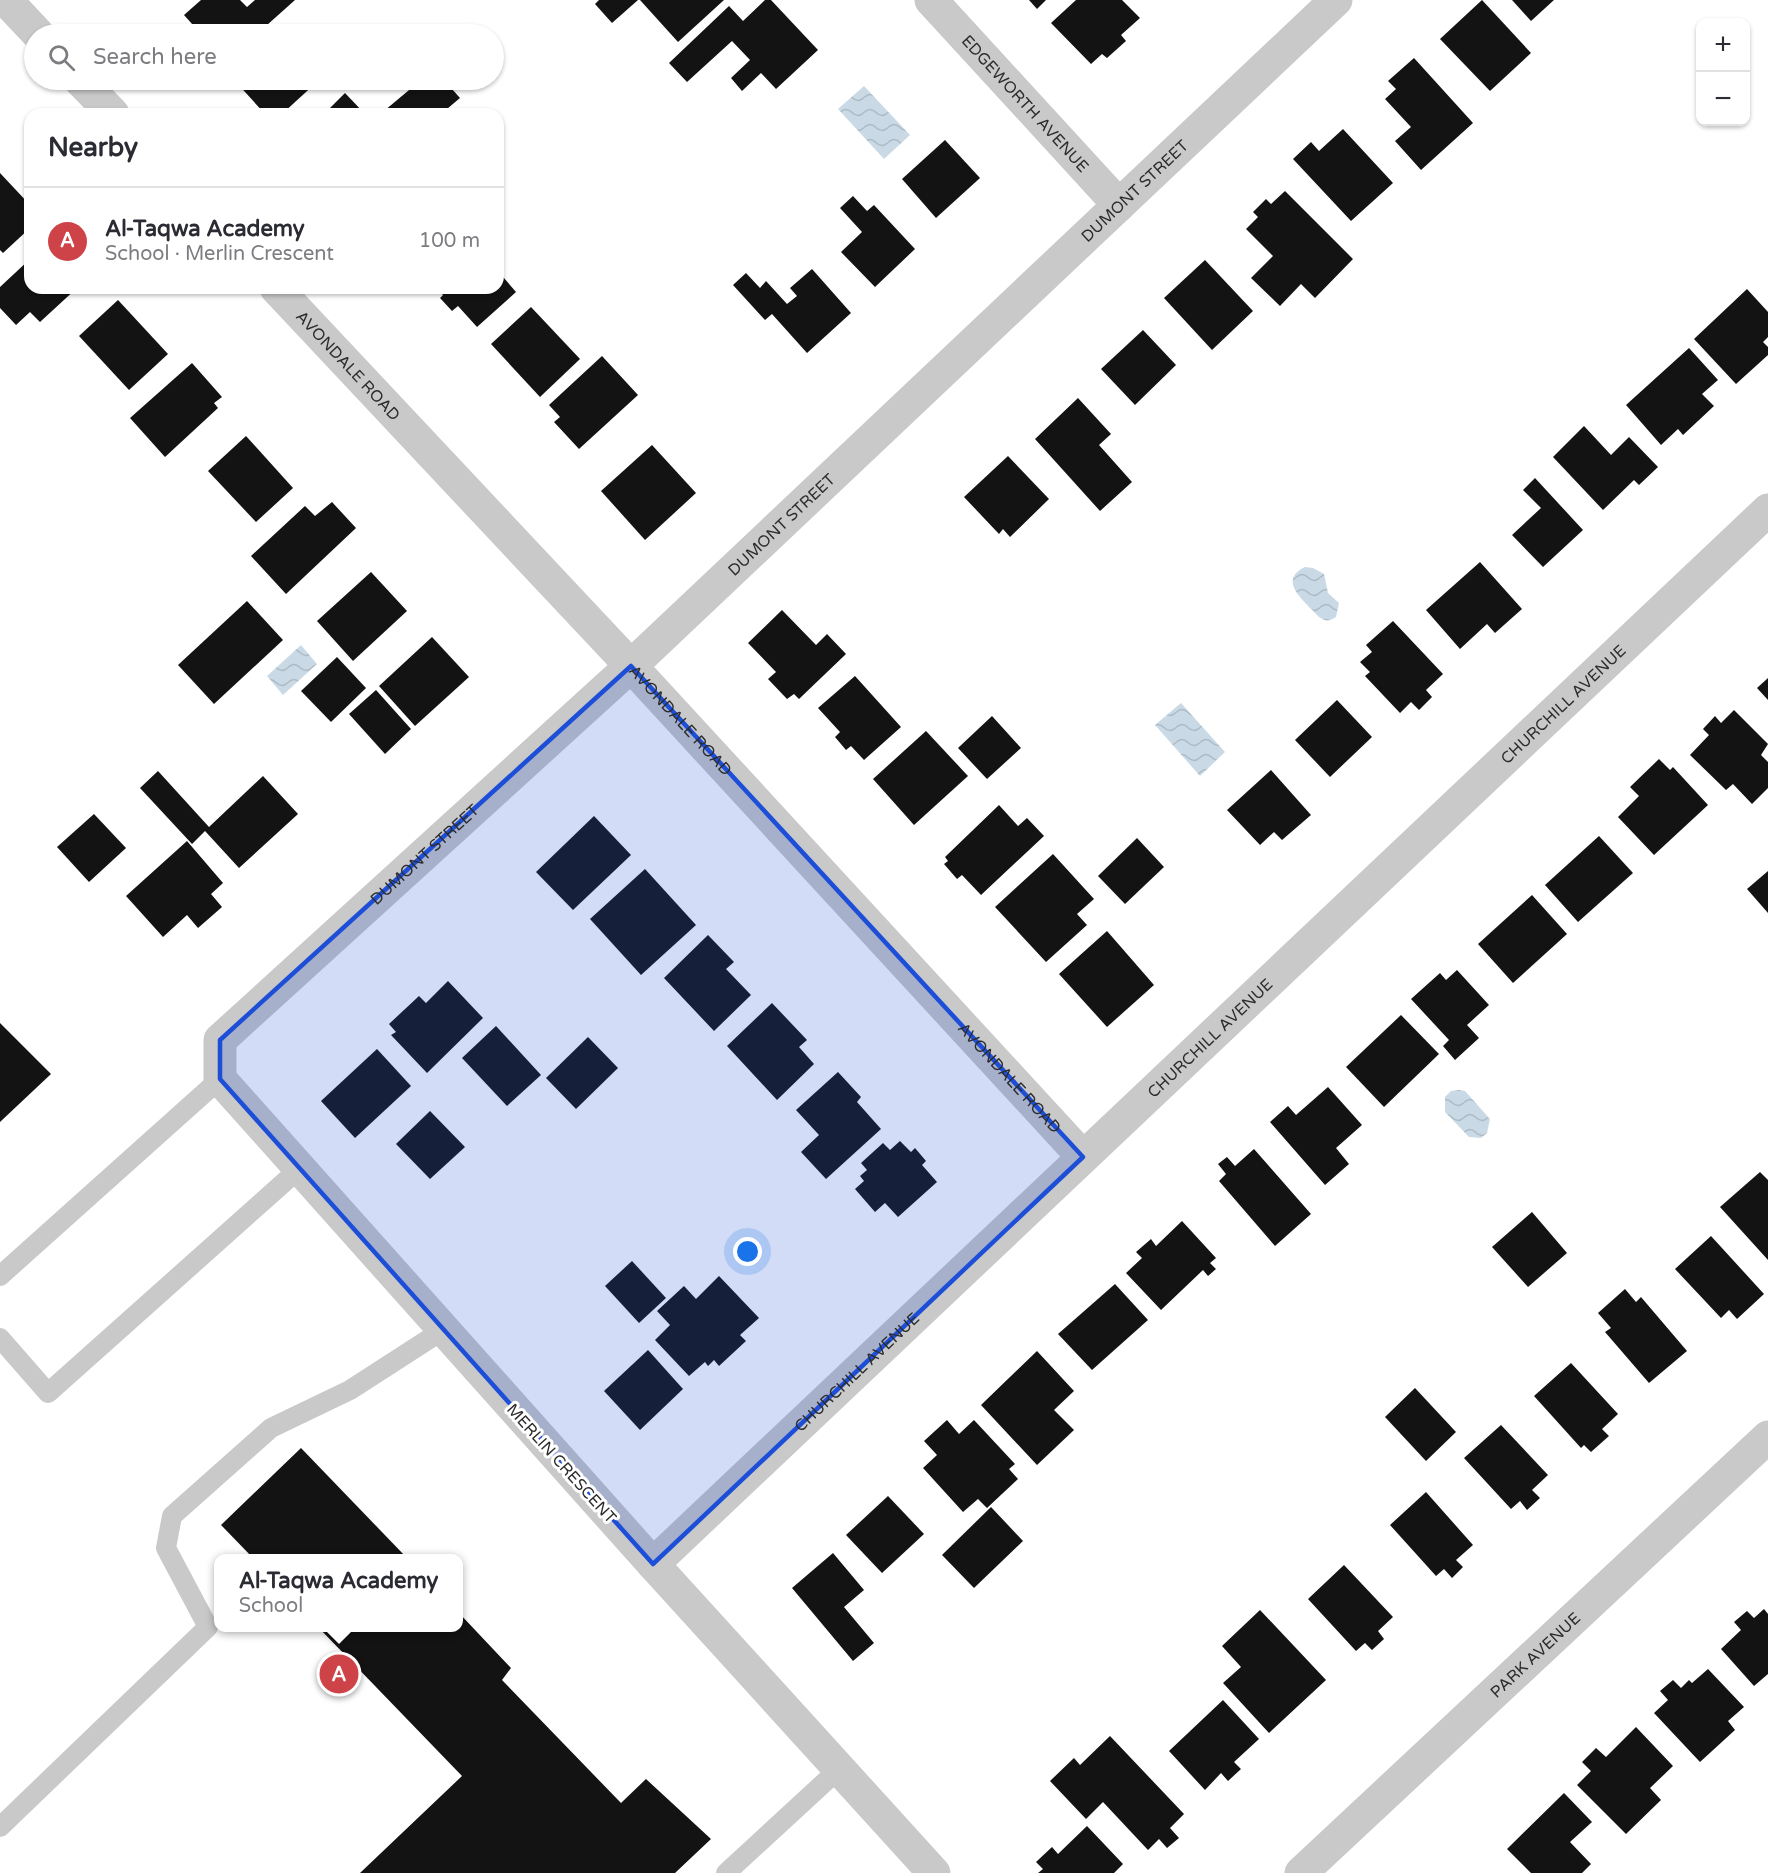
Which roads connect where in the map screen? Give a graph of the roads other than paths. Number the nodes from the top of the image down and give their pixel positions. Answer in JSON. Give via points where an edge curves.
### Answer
{"nodes":[{"id":1,"x":6,"y":0,"type":"edge"},
{"id":2,"x":931,"y":0,"type":"edge"},
{"id":3,"x":1336,"y":0,"type":"edge"},
{"id":4,"x":29,"y":24,"type":"edge"},
{"id":5,"x":90,"y":90,"type":"edge"},
{"id":6,"x":107,"y":108,"type":"edge"},
{"id":7,"x":1119,"y":205,"type":"junction"},
{"id":8,"x":282,"y":294,"type":"edge"},
{"id":9,"x":1768,"y":510,"type":"edge"},
{"id":10,"x":631,"y":666,"type":"junction"},
{"id":11,"x":220,"y":1079,"type":"junction"},
{"id":12,"x":1083,"y":1157,"type":"junction"},
{"id":13,"x":299,"y":1169,"type":"junction"},
{"id":14,"x":0,"y":1276,"type":"edge"},
{"id":15,"x":443,"y":1330,"type":"junction"},
{"id":16,"x":0,"y":1338,"type":"edge"},
{"id":17,"x":1768,"y":1437,"type":"edge"},
{"id":18,"x":653,"y":1564,"type":"junction"},
{"id":19,"x":839,"y":1769,"type":"junction"},
{"id":20,"x":0,"y":1827,"type":"edge"},
{"id":21,"x":726,"y":1873,"type":"edge"},
{"id":22,"x":934,"y":1873,"type":"edge"},
{"id":23,"x":1301,"y":1873,"type":"edge"}],
"edges":[{"from":1,"to":4,"type":"street"},
{"from":2,"to":7,"type":"street","name":"EDGEWORTH AVENUE"},
{"from":3,"to":7,"type":"street","name":"DUMONT STREET"},
{"from":5,"to":6,"type":"street"},
{"from":7,"to":10,"type":"street","name":"DUMONT STREET"},
{"from":8,"to":10,"type":"street","name":"AVONDALE ROAD"},
{"from":9,"to":12,"type":"street","name":"CHURCHILL AVENUE"},
{"from":10,"to":11,"type":"street","name":"DUMONT STREET","via":[[219,1040]]},
{"from":10,"to":12,"type":"street","name":"AVONDALE ROAD"},
{"from":11,"to":13,"type":"street","name":"MERLIN CRESCENT"},
{"from":11,"to":14,"type":"lane"},
{"from":12,"to":18,"type":"street","name":"CHURCHILL AVENUE"},
{"from":13,"to":15,"type":"street","name":"MERLIN CRESCENT"},
{"from":13,"to":16,"type":"lane","via":[[48,1393]]},
{"from":15,"to":18,"type":"street","name":"MERLIN CRESCENT"},
{"from":15,"to":20,"type":"lane","via":[[350,1390],[271,1428],[172,1516],[166,1548],[208,1627]]},
{"from":17,"to":23,"type":"street","name":"PARK AVENUE"},
{"from":18,"to":19,"type":"street","name":"MERLIN CRESCENT"},
{"from":19,"to":21,"type":"lane"},
{"from":19,"to":22,"type":"street","name":"MERLIN CRESCENT"}]}
